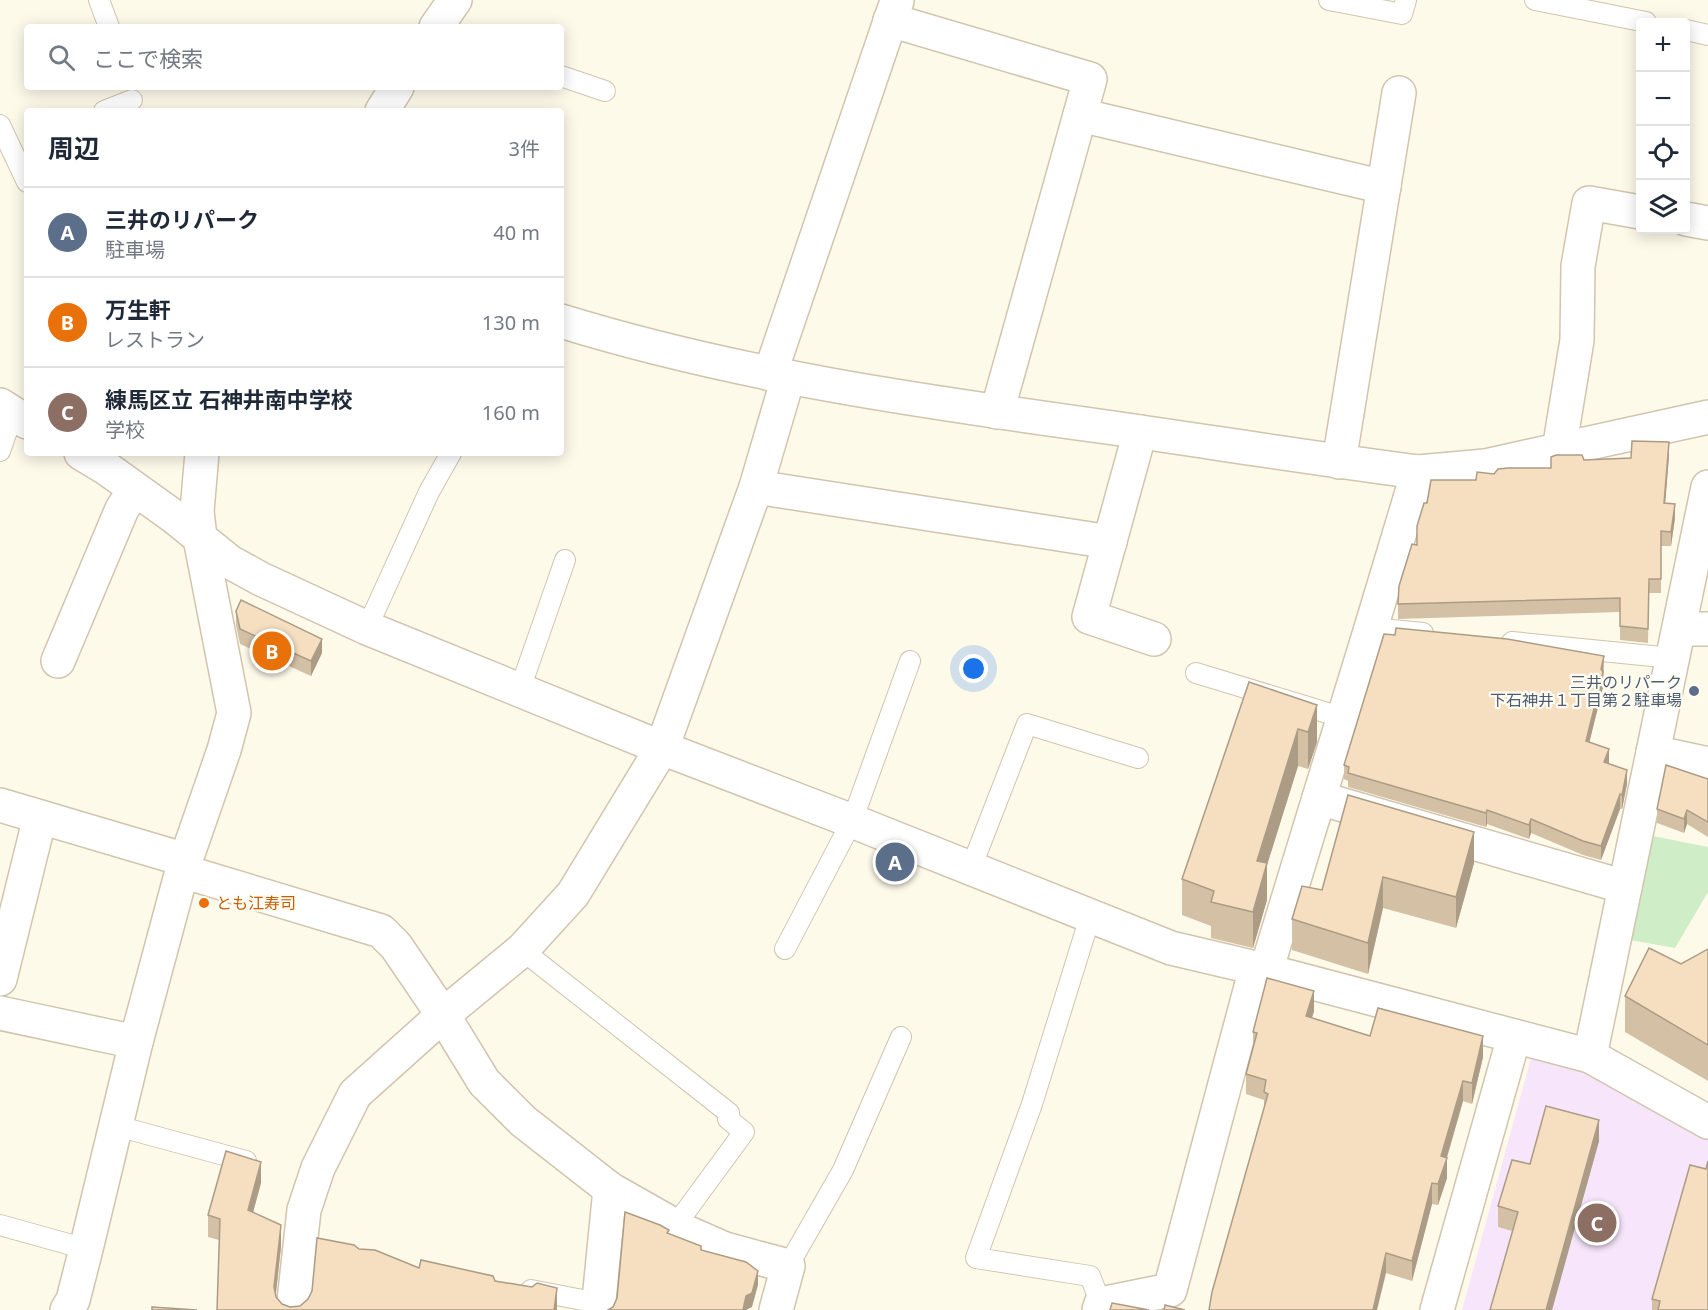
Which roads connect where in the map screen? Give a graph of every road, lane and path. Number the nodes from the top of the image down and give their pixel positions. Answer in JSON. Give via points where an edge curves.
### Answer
{"nodes":[{"id":1,"x":99,"y":0,"type":"edge"},
{"id":2,"x":455,"y":0,"type":"edge"},
{"id":3,"x":1329,"y":0,"type":"edge"},
{"id":4,"x":1406,"y":0,"type":"edge"},
{"id":5,"x":1535,"y":0,"type":"edge"},
{"id":6,"x":894,"y":10,"type":"edge"},
{"id":7,"x":1636,"y":20,"type":"edge"},
{"id":8,"x":109,"y":24,"type":"edge"},
{"id":9,"x":438,"y":24,"type":"edge"},
{"id":10,"x":1690,"y":31,"type":"edge"},
{"id":11,"x":1708,"y":35,"type":"edge"},
{"id":12,"x":564,"y":76,"type":"edge"},
{"id":13,"x":396,"y":90,"type":"edge"},
{"id":14,"x":605,"y":91,"type":"dead end"},
{"id":15,"x":1399,"y":93,"type":"dead end"},
{"id":16,"x":132,"y":99,"type":"edge"},
{"id":17,"x":111,"y":108,"type":"edge"},
{"id":18,"x":384,"y":108,"type":"edge"},
{"id":19,"x":1080,"y":115,"type":"junction"},
{"id":20,"x":0,"y":125,"type":"edge"},
{"id":21,"x":20,"y":144,"type":"edge"},
{"id":22,"x":24,"y":166,"type":"edge"},
{"id":23,"x":1384,"y":187,"type":"junction"},
{"id":24,"x":1636,"y":211,"type":"edge"},
{"id":25,"x":1690,"y":220,"type":"edge"},
{"id":26,"x":1708,"y":223,"type":"edge"},
{"id":27,"x":564,"y":322,"type":"edge"},
{"id":28,"x":779,"y":376,"type":"junction"},
{"id":29,"x":997,"y":412,"type":"junction"},
{"id":30,"x":13,"y":413,"type":"edge"},
{"id":31,"x":1708,"y":417,"type":"edge"},
{"id":32,"x":1140,"y":432,"type":"junction"},
{"id":33,"x":1559,"y":450,"type":"junction"},
{"id":34,"x":0,"y":451,"type":"edge"},
{"id":35,"x":86,"y":456,"type":"edge"},
{"id":36,"x":202,"y":456,"type":"edge"},
{"id":37,"x":449,"y":456,"type":"edge"},
{"id":38,"x":1339,"y":462,"type":"junction"},
{"id":39,"x":1418,"y":472,"type":"junction"},
{"id":40,"x":756,"y":487,"type":"junction"},
{"id":41,"x":1708,"y":487,"type":"edge"},
{"id":42,"x":135,"y":489,"type":"junction"},
{"id":43,"x":200,"y":538,"type":"junction"},
{"id":44,"x":1110,"y":542,"type":"junction"},
{"id":45,"x":565,"y":560,"type":"dead end"},
{"id":46,"x":367,"y":628,"type":"junction"},
{"id":47,"x":1371,"y":628,"type":"junction"},
{"id":48,"x":1441,"y":635,"type":"edge"},
{"id":49,"x":1154,"y":639,"type":"dead end"},
{"id":50,"x":1686,"y":639,"type":"edge"},
{"id":51,"x":1499,"y":641,"type":"edge"},
{"id":52,"x":58,"y":661,"type":"dead end"},
{"id":53,"x":910,"y":661,"type":"dead end"},
{"id":54,"x":1196,"y":673,"type":"dead end"},
{"id":55,"x":520,"y":689,"type":"junction"},
{"id":56,"x":1344,"y":718,"type":"junction"},
{"id":57,"x":663,"y":748,"type":"junction"},
{"id":58,"x":1653,"y":752,"type":"junction"},
{"id":59,"x":1138,"y":758,"type":"dead end"},
{"id":60,"x":1708,"y":764,"type":"edge"},
{"id":61,"x":1319,"y":798,"type":"junction"},
{"id":62,"x":0,"y":805,"type":"edge"},
{"id":63,"x":40,"y":817,"type":"junction"},
{"id":64,"x":852,"y":820,"type":"junction"},
{"id":65,"x":184,"y":866,"type":"junction"},
{"id":66,"x":970,"y":868,"type":"junction"},
{"id":67,"x":1625,"y":887,"type":"junction"},
{"id":68,"x":1090,"y":917,"type":"junction"},
{"id":69,"x":785,"y":949,"type":"dead end"},
{"id":70,"x":522,"y":950,"type":"junction"},
{"id":71,"x":1261,"y":970,"type":"junction"},
{"id":72,"x":0,"y":979,"type":"edge"},
{"id":73,"x":0,"y":1013,"type":"edge"},
{"id":74,"x":443,"y":1015,"type":"junction"},
{"id":75,"x":902,"y":1036,"type":"dead end"},
{"id":76,"x":1515,"y":1037,"type":"junction"},
{"id":77,"x":136,"y":1042,"type":"junction"},
{"id":78,"x":1590,"y":1056,"type":"junction"},
{"id":79,"x":1708,"y":1122,"type":"edge"},
{"id":80,"x":117,"y":1126,"type":"junction"},
{"id":81,"x":246,"y":1161,"type":"edge"},
{"id":82,"x":610,"y":1188,"type":"junction"},
{"id":83,"x":0,"y":1225,"type":"edge"},
{"id":84,"x":675,"y":1226,"type":"junction"},
{"id":85,"x":86,"y":1249,"type":"junction"},
{"id":86,"x":788,"y":1266,"type":"junction"},
{"id":87,"x":518,"y":1287,"type":"edge"},
{"id":88,"x":598,"y":1306,"type":"edge"},
{"id":89,"x":1100,"y":1307,"type":"edge"},
{"id":90,"x":67,"y":1310,"type":"edge"},
{"id":91,"x":293,"y":1310,"type":"edge"},
{"id":92,"x":776,"y":1310,"type":"edge"},
{"id":93,"x":1437,"y":1310,"type":"edge"}],
"edges":[{"from":1,"to":8,"type":"lane"},
{"from":2,"to":9,"type":"street"},
{"from":3,"to":4,"type":"lane","via":[[1402,14]]},
{"from":5,"to":7,"type":"lane"},
{"from":6,"to":19,"type":"street","via":[[1090,79]]},
{"from":6,"to":28,"type":"street"},
{"from":10,"to":11,"type":"lane"},
{"from":12,"to":14,"type":"lane"},
{"from":13,"to":18,"type":"street"},
{"from":15,"to":23,"type":"street"},
{"from":16,"to":17,"type":"lane"},
{"from":19,"to":23,"type":"street"},
{"from":19,"to":29,"type":"street"},
{"from":20,"to":21,"type":"lane"},
{"from":21,"to":22,"type":"lane"},
{"from":23,"to":38,"type":"street"},
{"from":24,"to":33,"type":"street","via":[[1589,203],[1578,266],[1577,340]]},
{"from":25,"to":26,"type":"street"},
{"from":27,"to":28,"type":"street","via":[[619,339]]},
{"from":28,"to":29,"type":"street"},
{"from":28,"to":40,"type":"street"},
{"from":29,"to":32,"type":"street"},
{"from":30,"to":34,"type":"lane"},
{"from":31,"to":33,"type":"street"},
{"from":32,"to":38,"type":"street"},
{"from":32,"to":44,"type":"street"},
{"from":33,"to":39,"type":"street","via":[[1485,466]]},
{"from":35,"to":42,"type":"street"},
{"from":36,"to":43,"type":"street","via":[[197,511]]},
{"from":37,"to":46,"type":"lane"},
{"from":38,"to":39,"type":"street"},
{"from":39,"to":47,"type":"street"},
{"from":40,"to":44,"type":"street"},
{"from":40,"to":57,"type":"street"},
{"from":41,"to":50,"type":"street"},
{"from":42,"to":43,"type":"street"},
{"from":42,"to":52,"type":"street","via":[[122,509]]},
{"from":43,"to":46,"type":"street","via":[[230,562],[261,579]]},
{"from":43,"to":65,"type":"street","via":[[234,713]]},
{"from":44,"to":49,"type":"street","via":[[1089,617]]},
{"from":45,"to":55,"type":"lane"},
{"from":46,"to":55,"type":"street"},
{"from":47,"to":48,"type":"lane"},
{"from":47,"to":56,"type":"street"},
{"from":50,"to":51,"type":"lane"},
{"from":50,"to":58,"type":"street"},
{"from":53,"to":64,"type":"lane"},
{"from":54,"to":56,"type":"lane"},
{"from":55,"to":57,"type":"street"},
{"from":56,"to":61,"type":"street"},
{"from":57,"to":64,"type":"street"},
{"from":57,"to":70,"type":"street","via":[[573,894]]},
{"from":58,"to":60,"type":"street"},
{"from":58,"to":67,"type":"street"},
{"from":59,"to":66,"type":"lane","via":[[1027,724]]},
{"from":61,"to":67,"type":"street"},
{"from":61,"to":71,"type":"street"},
{"from":62,"to":63,"type":"street"},
{"from":63,"to":65,"type":"street"},
{"from":63,"to":72,"type":"street"},
{"from":64,"to":66,"type":"street"},
{"from":64,"to":69,"type":"lane"},
{"from":65,"to":74,"type":"street","via":[[381,931],[396,946]]},
{"from":65,"to":77,"type":"street"},
{"from":66,"to":68,"type":"street"},
{"from":67,"to":78,"type":"street"},
{"from":68,"to":71,"type":"street","via":[[1171,948]]},
{"from":68,"to":89,"type":"lane","via":[[1032,1104],[976,1258],[1090,1276]]},
{"from":70,"to":74,"type":"street"},
{"from":70,"to":84,"type":"lane","via":[[729,1113],[728,1119],[744,1132]]},
{"from":71,"to":76,"type":"street"},
{"from":71,"to":89,"type":"street","via":[[1170,1290]]},
{"from":73,"to":77,"type":"street"},
{"from":74,"to":82,"type":"street","via":[[484,1082],[523,1121]]},
{"from":74,"to":91,"type":"street","via":[[355,1094],[318,1168],[304,1210],[313,1246]]},
{"from":75,"to":86,"type":"lane","via":[[843,1170]]},
{"from":76,"to":78,"type":"street"},
{"from":76,"to":93,"type":"street"},
{"from":77,"to":80,"type":"street"},
{"from":78,"to":79,"type":"street"},
{"from":80,"to":81,"type":"lane"},
{"from":80,"to":85,"type":"street"},
{"from":82,"to":84,"type":"street"},
{"from":82,"to":88,"type":"street"},
{"from":83,"to":85,"type":"lane"},
{"from":84,"to":86,"type":"street","via":[[725,1249]]},
{"from":85,"to":90,"type":"street"},
{"from":86,"to":92,"type":"street"},
{"from":87,"to":88,"type":"lane"}]}
